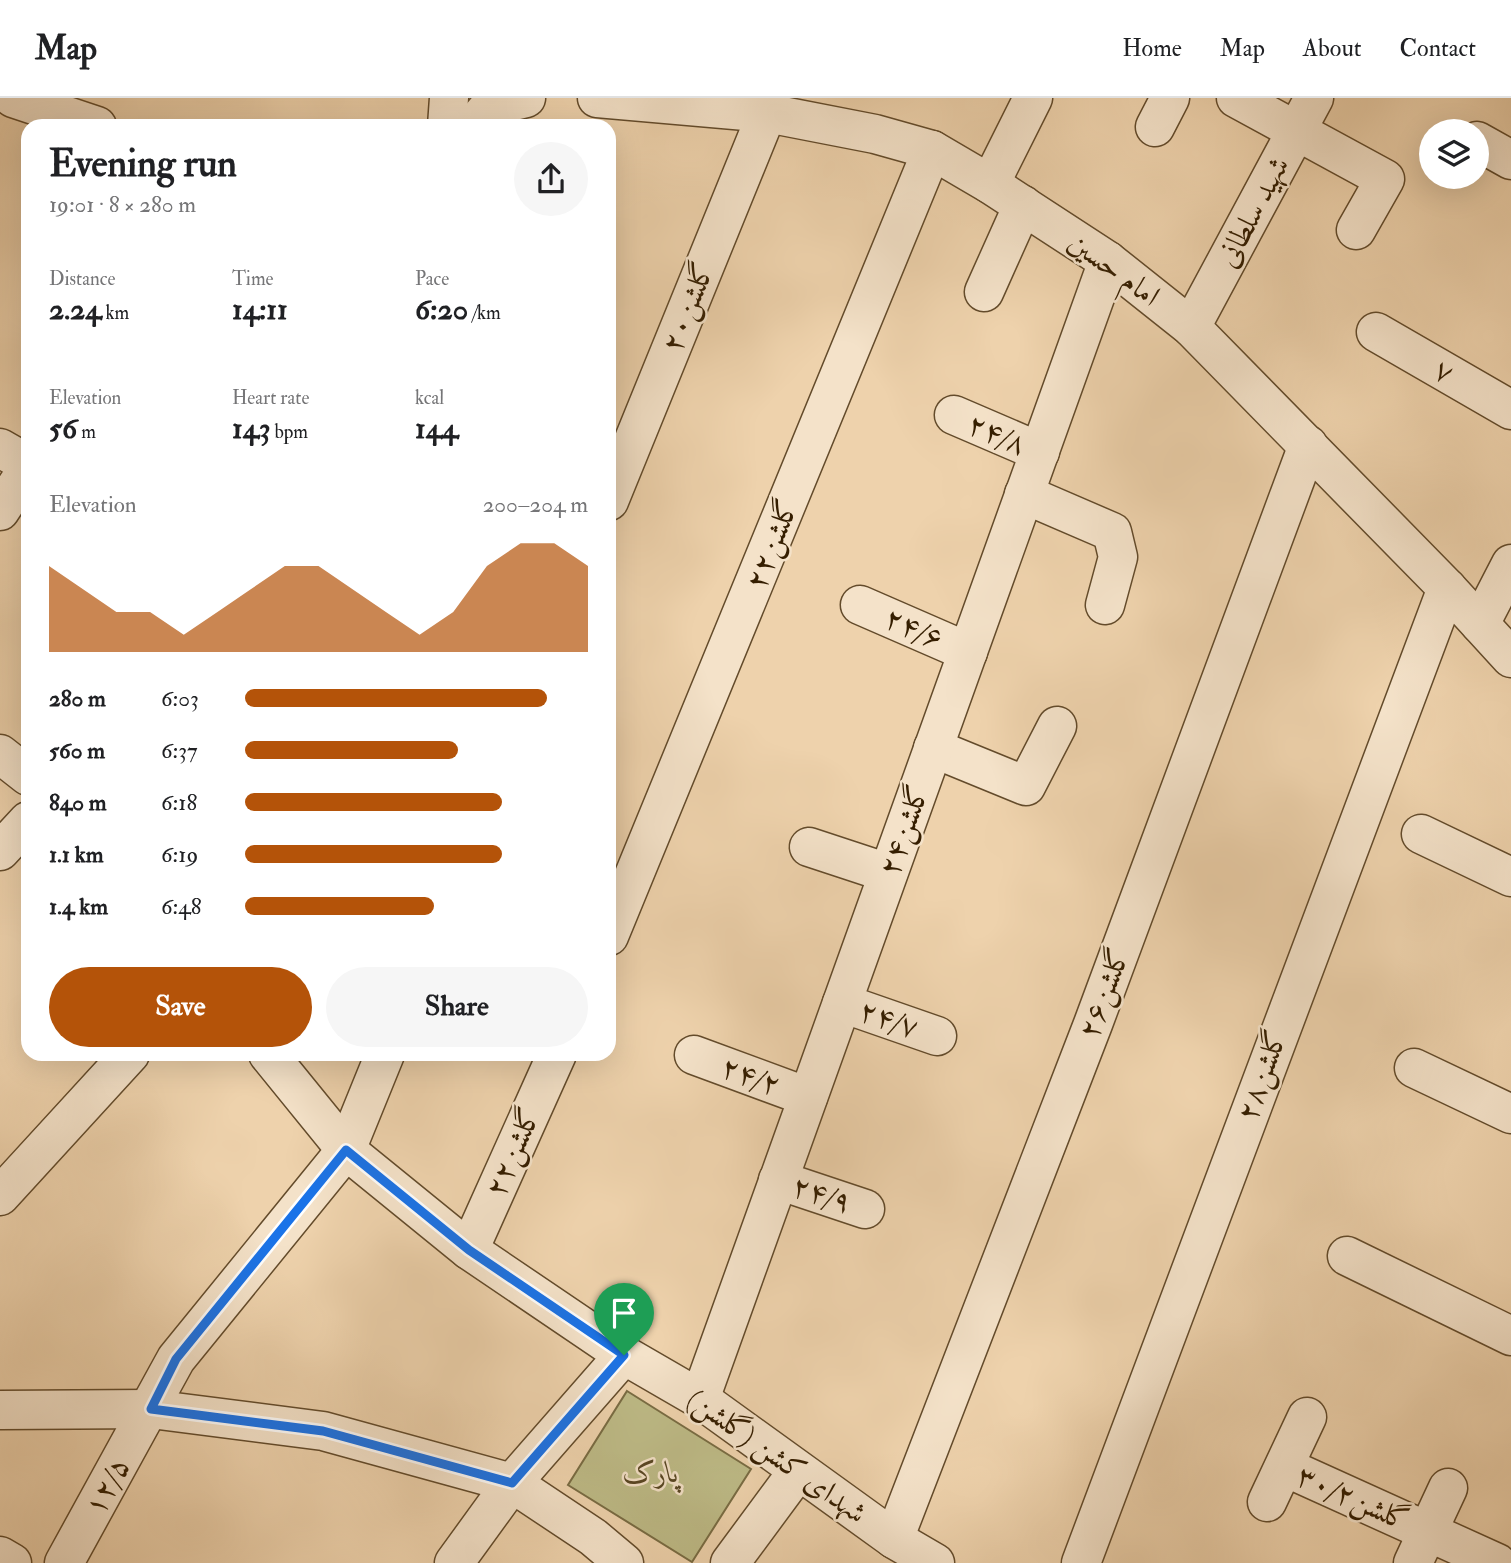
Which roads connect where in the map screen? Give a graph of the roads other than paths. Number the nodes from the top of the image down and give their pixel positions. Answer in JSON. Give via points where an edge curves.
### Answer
{"nodes":[{"id":1,"x":450,"y":98,"type":"edge"},
{"id":2,"x":526,"y":98,"type":"edge"},
{"id":3,"x":597,"y":98,"type":"edge"},
{"id":4,"x":1033,"y":98,"type":"edge"},
{"id":5,"x":1236,"y":98,"type":"edge"},
{"id":6,"x":1314,"y":98,"type":"edge"},
{"id":7,"x":24,"y":100,"type":"edge"},
{"id":8,"x":768,"y":105,"type":"edge"},
{"id":9,"x":77,"y":119,"type":"edge"},
{"id":10,"x":448,"y":119,"type":"edge"},
{"id":11,"x":479,"y":119,"type":"edge"},
{"id":12,"x":1297,"y":131,"type":"junction"},
{"id":13,"x":1489,"y":147,"type":"edge"},
{"id":14,"x":932,"y":150,"type":"junction"},
{"id":15,"x":1511,"y":160,"type":"edge"},
{"id":16,"x":990,"y":184,"type":"junction"},
{"id":17,"x":1023,"y":205,"type":"junction"},
{"id":18,"x":1356,"y":230,"type":"dead end"},
{"id":19,"x":1108,"y":261,"type":"junction"},
{"id":20,"x":984,"y":292,"type":"dead end"},
{"id":21,"x":1191,"y":327,"type":"junction"},
{"id":22,"x":1376,"y":332,"type":"dead end"},
{"id":23,"x":1511,"y":410,"type":"edge"},
{"id":24,"x":954,"y":415,"type":"dead end"},
{"id":25,"x":1308,"y":445,"type":"junction"},
{"id":26,"x":0,"y":447,"type":"edge"},
{"id":27,"x":1040,"y":452,"type":"junction"},
{"id":28,"x":21,"y":461,"type":"edge"},
{"id":29,"x":21,"y":478,"type":"edge"},
{"id":30,"x":616,"y":484,"type":"edge"},
{"id":31,"x":1024,"y":494,"type":"junction"},
{"id":32,"x":0,"y":512,"type":"edge"},
{"id":33,"x":1511,"y":564,"type":"edge"},
{"id":34,"x":1447,"y":588,"type":"junction"},
{"id":35,"x":860,"y":605,"type":"dead end"},
{"id":36,"x":1105,"y":605,"type":"dead end"},
{"id":37,"x":1480,"y":624,"type":"junction"},
{"id":38,"x":968,"y":652,"type":"junction"},
{"id":39,"x":1511,"y":659,"type":"edge"},
{"id":40,"x":1057,"y":726,"type":"dead end"},
{"id":41,"x":933,"y":748,"type":"junction"},
{"id":42,"x":0,"y":754,"type":"edge"},
{"id":43,"x":21,"y":770,"type":"edge"},
{"id":44,"x":21,"y":828,"type":"edge"},
{"id":45,"x":1422,"y":834,"type":"dead end"},
{"id":46,"x":809,"y":847,"type":"dead end"},
{"id":47,"x":0,"y":851,"type":"edge"},
{"id":48,"x":888,"y":873,"type":"junction"},
{"id":49,"x":1511,"y":877,"type":"edge"},
{"id":50,"x":616,"y":919,"type":"edge"},
{"id":51,"x":842,"y":1003,"type":"junction"},
{"id":52,"x":937,"y":1036,"type":"dead end"},
{"id":53,"x":694,"y":1055,"type":"dead end"},
{"id":54,"x":124,"y":1061,"type":"edge"},
{"id":55,"x":274,"y":1061,"type":"edge"},
{"id":56,"x":382,"y":1061,"type":"edge"},
{"id":57,"x":553,"y":1061,"type":"edge"},
{"id":58,"x":1414,"y":1068,"type":"dead end"},
{"id":59,"x":808,"y":1097,"type":"junction"},
{"id":60,"x":1511,"y":1114,"type":"edge"},
{"id":61,"x":346,"y":1150,"type":"junction"},
{"id":62,"x":778,"y":1180,"type":"junction"},
{"id":63,"x":0,"y":1196,"type":"edge"},
{"id":64,"x":865,"y":1209,"type":"dead end"},
{"id":65,"x":469,"y":1250,"type":"junction"},
{"id":66,"x":1347,"y":1256,"type":"dead end"},
{"id":67,"x":1511,"y":1336,"type":"edge"},
{"id":68,"x":624,"y":1355,"type":"junction"},
{"id":69,"x":699,"y":1399,"type":"junction"},
{"id":70,"x":151,"y":1409,"type":"junction"},
{"id":71,"x":0,"y":1410,"type":"edge"},
{"id":72,"x":1307,"y":1417,"type":"dead end"},
{"id":73,"x":1285,"y":1467,"type":"junction"},
{"id":74,"x":798,"y":1471,"type":"junction"},
{"id":75,"x":512,"y":1483,"type":"junction"},
{"id":76,"x":1448,"y":1488,"type":"dead end"},
{"id":77,"x":1267,"y":1502,"type":"dead end"},
{"id":78,"x":894,"y":1539,"type":"junction"},
{"id":79,"x":1421,"y":1547,"type":"edge"},
{"id":80,"x":0,"y":1556,"type":"edge"},
{"id":81,"x":12,"y":1563,"type":"edge"},
{"id":82,"x":64,"y":1563,"type":"edge"},
{"id":83,"x":453,"y":1563,"type":"edge"},
{"id":84,"x":624,"y":1563,"type":"edge"},
{"id":85,"x":730,"y":1563,"type":"edge"},
{"id":86,"x":935,"y":1563,"type":"edge"},
{"id":87,"x":1081,"y":1563,"type":"edge"},
{"id":88,"x":1497,"y":1563,"type":"edge"}],
"edges":[{"from":1,"to":10,"type":"street"},
{"from":2,"to":11,"type":"street","via":[[489,107]]},
{"from":3,"to":8,"type":"street","name":"امام حسین"},
{"from":4,"to":16,"type":"street"},
{"from":5,"to":12,"type":"street"},
{"from":6,"to":12,"type":"street","name":"شهید سلطانی"},
{"from":7,"to":9,"type":"street"},
{"from":8,"to":14,"type":"street","name":"امام حسین"},
{"from":8,"to":30,"type":"street","name":"گلشن۲۰"},
{"from":12,"to":18,"type":"street","via":[[1385,179]]},
{"from":12,"to":21,"type":"street","name":"شهید سلطانی"},
{"from":13,"to":15,"type":"street"},
{"from":14,"to":16,"type":"street","name":"امام حسین"},
{"from":14,"to":50,"type":"street","name":"گلشن۲۲"},
{"from":16,"to":17,"type":"street","name":"امام حسین"},
{"from":17,"to":19,"type":"street","name":"امام حسین"},
{"from":17,"to":20,"type":"street"},
{"from":19,"to":21,"type":"street","name":"امام حسین"},
{"from":19,"to":27,"type":"street","name":"گلشن۲۴"},
{"from":21,"to":25,"type":"street","name":"امام حسین"},
{"from":22,"to":23,"type":"street","name":"۷"},
{"from":24,"to":27,"type":"street","name":"۲۴/۸"},
{"from":25,"to":34,"type":"street","name":"امام حسین"},
{"from":25,"to":78,"type":"street","name":"گلشن۲۶","via":[[1088,1037]]},
{"from":26,"to":28,"type":"street"},
{"from":27,"to":31,"type":"street","name":"گلشن۲۴"},
{"from":29,"to":32,"type":"street"},
{"from":31,"to":36,"type":"street","via":[[1112,532],[1118,557]]},
{"from":31,"to":38,"type":"street","name":"گلشن۲۴"},
{"from":33,"to":37,"type":"street"},
{"from":34,"to":37,"type":"street","name":"امام حسین"},
{"from":34,"to":87,"type":"street","name":"گلشن۲۸"},
{"from":35,"to":38,"type":"street","name":"۲۴/۶"},
{"from":37,"to":39,"type":"street","name":"امام حسین"},
{"from":38,"to":41,"type":"street","name":"گلشن۲۴"},
{"from":40,"to":41,"type":"street","via":[[1026,786]]},
{"from":41,"to":48,"type":"street","name":"گلشن۲۴"},
{"from":42,"to":43,"type":"street"},
{"from":44,"to":47,"type":"street"},
{"from":45,"to":49,"type":"street"},
{"from":46,"to":48,"type":"street"},
{"from":48,"to":51,"type":"street","name":"گلشن۲۴"},
{"from":51,"to":52,"type":"street","name":"۲۴/۷"},
{"from":51,"to":59,"type":"street","name":"گلشن۲۴"},
{"from":53,"to":59,"type":"street","name":"۲۴/۲"},
{"from":54,"to":63,"type":"street"},
{"from":55,"to":61,"type":"street","name":"شهدای کشن (گلشن)"},
{"from":56,"to":61,"type":"street"},
{"from":57,"to":65,"type":"street","name":"گلشن۲۲"},
{"from":58,"to":60,"type":"street"},
{"from":59,"to":62,"type":"street","name":"گلشن۲۴"},
{"from":61,"to":65,"type":"street","name":"شهدای کشن (گلشن)"},
{"from":61,"to":70,"type":"street","name":"۱۲/۵","via":[[176,1359]]},
{"from":62,"to":64,"type":"street","name":"۲۴/۹"},
{"from":62,"to":69,"type":"street","name":"گلشن۲۴"},
{"from":65,"to":68,"type":"street","name":"شهدای کشن (گلشن)"},
{"from":66,"to":67,"type":"street"},
{"from":68,"to":69,"type":"street","name":"شهدای کشن (گلشن)"},
{"from":68,"to":75,"type":"street"},
{"from":69,"to":74,"type":"street","name":"شهدای کشن (گلشن)"},
{"from":70,"to":71,"type":"street"},
{"from":70,"to":75,"type":"street","via":[[323,1431]]},
{"from":70,"to":82,"type":"street","name":"۱۲/۵"},
{"from":72,"to":73,"type":"street"},
{"from":73,"to":77,"type":"street"},
{"from":73,"to":79,"type":"street","name":"گلشن۳۰/۲"},
{"from":74,"to":78,"type":"street","name":"شهدای کشن (گلشن)"},
{"from":74,"to":85,"type":"street"},
{"from":75,"to":83,"type":"street"},
{"from":75,"to":84,"type":"street"},
{"from":76,"to":79,"type":"street"},
{"from":78,"to":86,"type":"street","name":"شهدای کشن (گلشن)"},
{"from":79,"to":88,"type":"street","name":"گلشن۳۰/۲"},
{"from":80,"to":81,"type":"street"}]}
